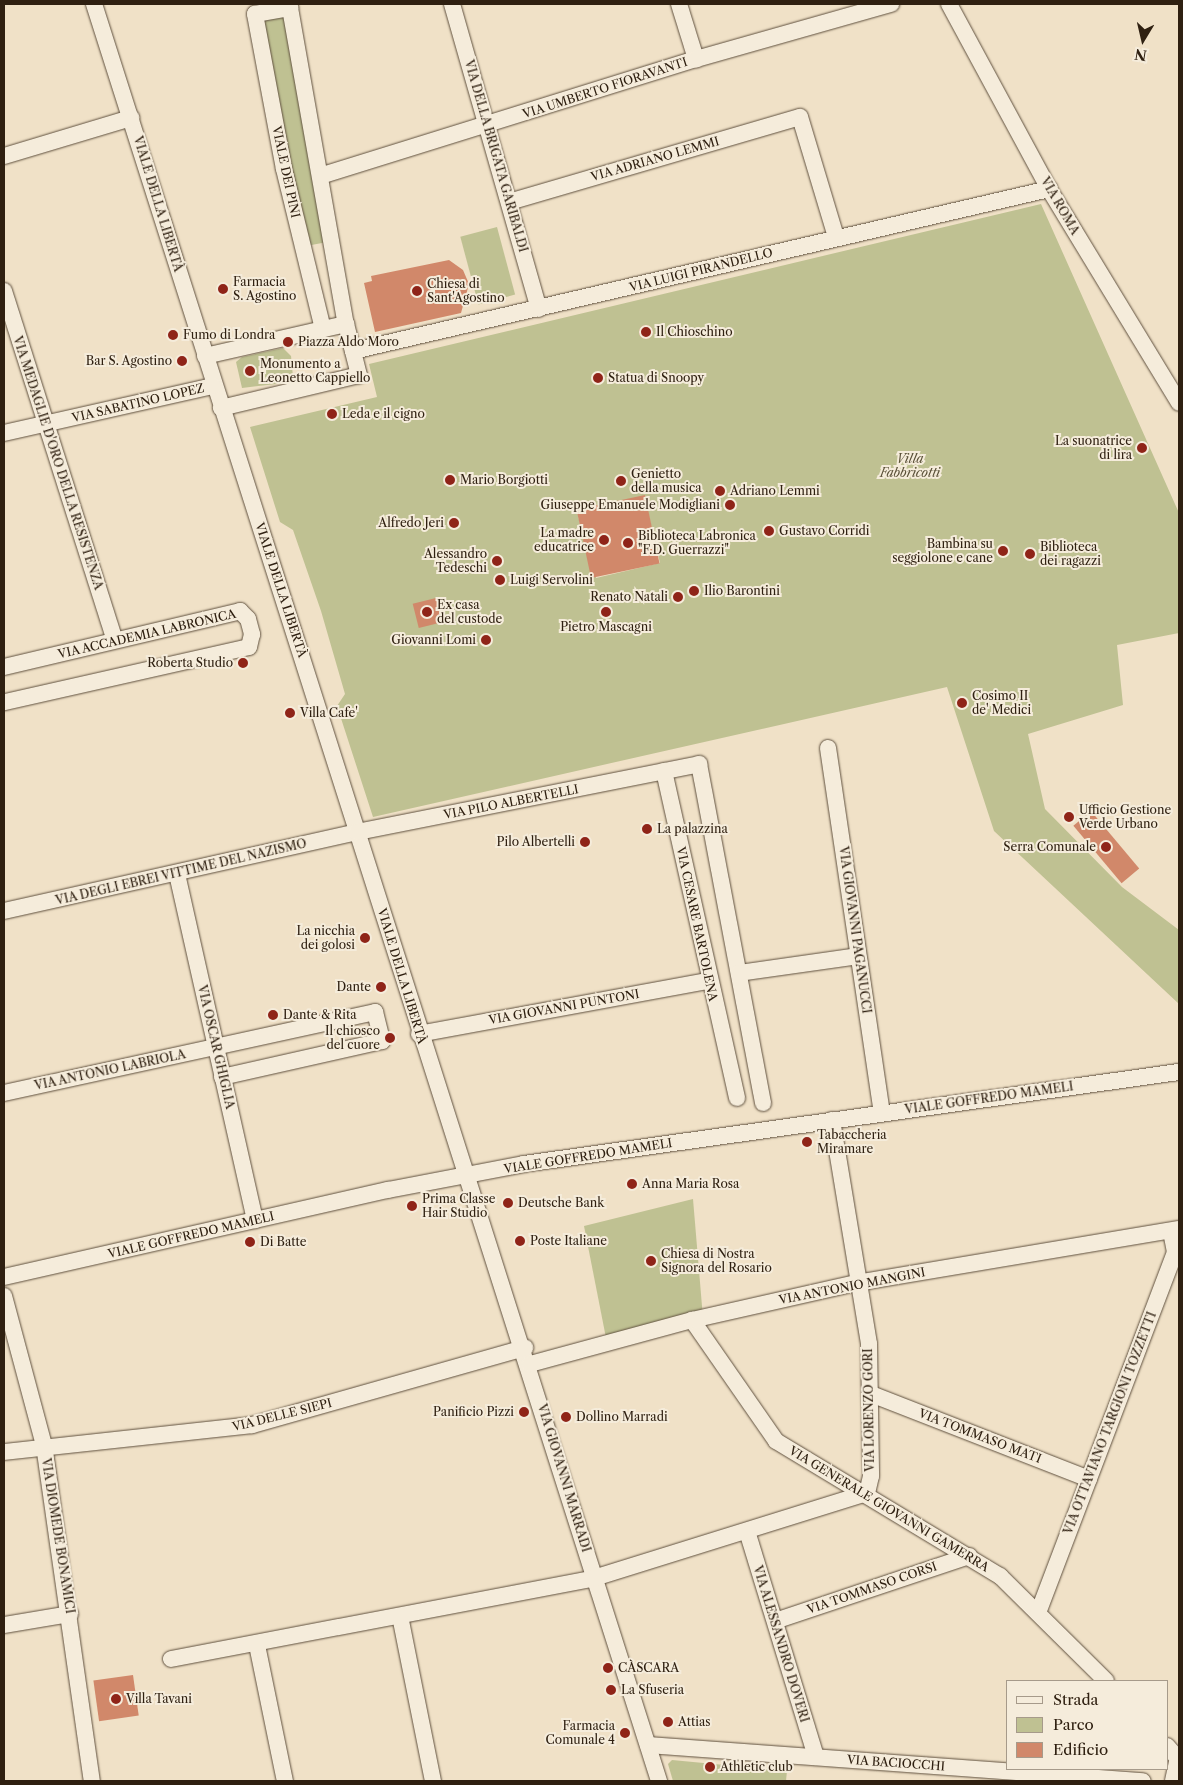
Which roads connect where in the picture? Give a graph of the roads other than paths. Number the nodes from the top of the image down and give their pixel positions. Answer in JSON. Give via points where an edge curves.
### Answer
{"nodes":[{"id":1,"x":94,"y":4,"type":"edge"},
{"id":2,"x":452,"y":4,"type":"edge"},
{"id":3,"x":679,"y":4,"type":"edge"},
{"id":4,"x":891,"y":4,"type":"edge"},
{"id":5,"x":949,"y":4,"type":"edge"},
{"id":6,"x":696,"y":59,"type":"junction"},
{"id":7,"x":131,"y":118,"type":"junction"},
{"id":8,"x":488,"y":126,"type":"junction"},
{"id":9,"x":4,"y":156,"type":"edge"},
{"id":10,"x":320,"y":176,"type":"junction"},
{"id":11,"x":1049,"y":189,"type":"junction"},
{"id":12,"x":509,"y":202,"type":"junction"},
{"id":13,"x":836,"y":237,"type":"junction"},
{"id":14,"x":4,"y":291,"type":"edge"},
{"id":15,"x":539,"y":309,"type":"junction"},
{"id":16,"x":346,"y":324,"type":"junction"},
{"id":17,"x":323,"y":329,"type":"junction"},
{"id":18,"x":353,"y":352,"type":"junction"},
{"id":19,"x":204,"y":356,"type":"junction"},
{"id":20,"x":213,"y":386,"type":"junction"},
{"id":21,"x":1179,"y":403,"type":"edge"},
{"id":22,"x":221,"y":408,"type":"junction"},
{"id":23,"x":46,"y":424,"type":"junction"},
{"id":24,"x":4,"y":433,"type":"edge"},
{"id":25,"x":114,"y":634,"type":"dead end"},
{"id":26,"x":4,"y":666,"type":"edge"},
{"id":27,"x":4,"y":702,"type":"edge"},
{"id":28,"x":828,"y":748,"type":"dead end"},
{"id":29,"x":664,"y":771,"type":"junction"},
{"id":30,"x":358,"y":832,"type":"junction"},
{"id":31,"x":177,"y":874,"type":"junction"},
{"id":32,"x":4,"y":912,"type":"edge"},
{"id":33,"x":858,"y":956,"type":"junction"},
{"id":34,"x":739,"y":974,"type":"junction"},
{"id":35,"x":708,"y":981,"type":"junction"},
{"id":36,"x":419,"y":1034,"type":"junction"},
{"id":37,"x":216,"y":1047,"type":"junction"},
{"id":38,"x":1179,"y":1072,"type":"edge"},
{"id":39,"x":222,"y":1077,"type":"junction"},
{"id":40,"x":4,"y":1093,"type":"edge"},
{"id":41,"x":738,"y":1098,"type":"dead end"},
{"id":42,"x":762,"y":1103,"type":"dead end"},
{"id":43,"x":882,"y":1113,"type":"junction"},
{"id":44,"x":832,"y":1120,"type":"junction"},
{"id":45,"x":468,"y":1176,"type":"junction"},
{"id":46,"x":255,"y":1220,"type":"junction"},
{"id":47,"x":1175,"y":1230,"type":"edge"},
{"id":48,"x":4,"y":1277,"type":"edge"},
{"id":49,"x":856,"y":1283,"type":"junction"},
{"id":50,"x":4,"y":1296,"type":"edge"},
{"id":51,"x":692,"y":1320,"type":"junction"},
{"id":52,"x":525,"y":1348,"type":"junction"},
{"id":53,"x":530,"y":1364,"type":"junction"},
{"id":54,"x":871,"y":1394,"type":"junction"},
{"id":55,"x":44,"y":1445,"type":"junction"},
{"id":56,"x":4,"y":1452,"type":"edge"},
{"id":57,"x":1089,"y":1479,"type":"junction"},
{"id":58,"x":867,"y":1494,"type":"junction"},
{"id":59,"x":747,"y":1531,"type":"junction"},
{"id":60,"x":969,"y":1556,"type":"junction"},
{"id":61,"x":594,"y":1578,"type":"junction"},
{"id":62,"x":1038,"y":1613,"type":"junction"},
{"id":63,"x":70,"y":1614,"type":"junction"},
{"id":64,"x":400,"y":1616,"type":"junction"},
{"id":65,"x":775,"y":1621,"type":"junction"},
{"id":66,"x":4,"y":1624,"type":"edge"},
{"id":67,"x":257,"y":1646,"type":"junction"},
{"id":68,"x":171,"y":1659,"type":"dead end"},
{"id":69,"x":1105,"y":1680,"type":"edge"},
{"id":70,"x":648,"y":1745,"type":"junction"},
{"id":71,"x":1168,"y":1747,"type":"edge"},
{"id":72,"x":816,"y":1757,"type":"junction"},
{"id":73,"x":1179,"y":1759,"type":"edge"},
{"id":74,"x":92,"y":1781,"type":"edge"},
{"id":75,"x":285,"y":1781,"type":"edge"},
{"id":76,"x":433,"y":1781,"type":"edge"},
{"id":77,"x":659,"y":1781,"type":"edge"},
{"id":78,"x":1143,"y":1781,"type":"edge"},
{"id":79,"x":1173,"y":1781,"type":"edge"}],
"edges":[{"from":1,"to":7,"type":"street","name":"VIALE DELLA LIBERTÀ"},
{"from":2,"to":8,"type":"street","name":"VIA DELLA BRIGATA GARIBALDI"},
{"from":3,"to":6,"type":"street"},
{"from":4,"to":6,"type":"street","name":"VIA UMBERTO FIORAVANTI"},
{"from":5,"to":11,"type":"street","name":"VIA ROMA"},
{"from":6,"to":8,"type":"street","name":"VIA UMBERTO FIORAVANTI"},
{"from":7,"to":9,"type":"street"},
{"from":7,"to":19,"type":"street","name":"VIALE DELLA LIBERTÀ"},
{"from":8,"to":10,"type":"street","name":"VIA UMBERTO FIORAVANTI"},
{"from":8,"to":12,"type":"street","name":"VIA DELLA BRIGATA GARIBALDI"},
{"from":10,"to":16,"type":"street"},
{"from":10,"to":17,"type":"street","name":"VIALE DEI PINI","via":[[290,8],[255,14],[284,169]]},
{"from":11,"to":13,"type":"street","name":"VIA LUIGI PIRANDELLO"},
{"from":11,"to":21,"type":"street","name":"VIA ROMA"},
{"from":12,"to":13,"type":"street","name":"VIA ADRIANO LEMMI","via":[[800,117]]},
{"from":12,"to":15,"type":"street","name":"VIA DELLA BRIGATA GARIBALDI"},
{"from":13,"to":15,"type":"street","name":"VIA LUIGI PIRANDELLO"},
{"from":14,"to":23,"type":"street","name":"VIA MEDAGLIE D'ORO DELLA RESISTENZA"},
{"from":15,"to":18,"type":"street","name":"VIA LUIGI PIRANDELLO"},
{"from":16,"to":17,"type":"street"},
{"from":16,"to":18,"type":"street"},
{"from":17,"to":19,"type":"street"},
{"from":18,"to":22,"type":"street","via":[[359,375]]},
{"from":19,"to":20,"type":"street","name":"VIALE DELLA LIBERTÀ"},
{"from":20,"to":22,"type":"street","name":"VIALE DELLA LIBERTÀ"},
{"from":20,"to":23,"type":"street","name":"VIA SABATINO LOPEZ"},
{"from":22,"to":30,"type":"street","name":"VIALE DELLA LIBERTÀ"},
{"from":23,"to":24,"type":"street","name":"VIA SABATINO LOPEZ"},
{"from":23,"to":25,"type":"street","name":"VIA MEDAGLIE D'ORO DELLA RESISTENZA"},
{"from":26,"to":27,"type":"street","name":"VIA ACCADEMIA LABRONICA","via":[[240,611],[248,619],[252,634],[249,647]]},
{"from":28,"to":33,"type":"street","name":"VIA GIOVANNI PAGANUCCI"},
{"from":29,"to":30,"type":"street","name":"VIA PILO ALBERTELLI"},
{"from":29,"to":34,"type":"street","via":[[699,764]]},
{"from":29,"to":35,"type":"street","name":"VIA CESARE BARTOLENA"},
{"from":30,"to":31,"type":"street","name":"VIA DEGLI EBREI VITTIME DEL NAZISMO"},
{"from":30,"to":36,"type":"street","name":"VIALE DELLA LIBERTÀ"},
{"from":31,"to":32,"type":"street","name":"VIA DEGLI EBREI VITTIME DEL NAZISMO"},
{"from":31,"to":37,"type":"street","name":"VIA OSCAR GHIGLIA"},
{"from":33,"to":34,"type":"street"},
{"from":33,"to":43,"type":"street","name":"VIA GIOVANNI PAGANUCCI"},
{"from":34,"to":42,"type":"street"},
{"from":35,"to":36,"type":"street","name":"VIA GIOVANNI PUNTONI"},
{"from":35,"to":41,"type":"street","name":"VIA CESARE BARTOLENA"},
{"from":36,"to":45,"type":"street","name":"VIALE DELLA LIBERTÀ"},
{"from":37,"to":39,"type":"street","name":"VIA OSCAR GHIGLIA"},
{"from":37,"to":39,"type":"street","name":"VIA ANTONIO LABRIOLA","via":[[375,1012],[382,1041]]},
{"from":37,"to":40,"type":"street","name":"VIA ANTONIO LABRIOLA"},
{"from":38,"to":43,"type":"street","name":"VIALE GOFFREDO MAMELI"},
{"from":39,"to":46,"type":"street","name":"VIA OSCAR GHIGLIA"},
{"from":43,"to":44,"type":"street","name":"VIALE GOFFREDO MAMELI"},
{"from":44,"to":45,"type":"street","name":"VIALE GOFFREDO MAMELI"},
{"from":44,"to":49,"type":"street","name":"VIA LORENZO GORI"},
{"from":45,"to":46,"type":"street","name":"VIALE GOFFREDO MAMELI"},
{"from":45,"to":52,"type":"street","name":"VIA GIOVANNI MARRADI"},
{"from":46,"to":48,"type":"street","name":"VIALE GOFFREDO MAMELI"},
{"from":47,"to":49,"type":"street","name":"VIA ANTONIO MANGINI"},
{"from":47,"to":57,"type":"street","name":"VIA OTTAVIANO TARGIONI TOZZETTI","via":[[1175,1252]]},
{"from":49,"to":51,"type":"street","name":"VIA ANTONIO MANGINI"},
{"from":49,"to":54,"type":"street","name":"VIA LORENZO GORI","via":[[869,1344]]},
{"from":50,"to":55,"type":"street","name":"VIA DIOMEDE BONAMICI"},
{"from":51,"to":53,"type":"street","name":"VIA ANTONIO MANGINI"},
{"from":51,"to":58,"type":"street","name":"VIA GENERALE GIOVANNI GAMERRA","via":[[776,1441]]},
{"from":52,"to":53,"type":"street","name":"VIA GIOVANNI MARRADI"},
{"from":52,"to":55,"type":"street","name":"VIA DELLE SIEPI","via":[[252,1425]]},
{"from":53,"to":61,"type":"street","name":"VIA GIOVANNI MARRADI"},
{"from":54,"to":57,"type":"street","name":"VIA TOMMASO MATI"},
{"from":54,"to":58,"type":"street","name":"VIA LORENZO GORI","via":[[871,1476]]},
{"from":55,"to":56,"type":"street","name":"VIA DELLE SIEPI"},
{"from":55,"to":63,"type":"street","name":"VIA DIOMEDE BONAMICI"},
{"from":57,"to":62,"type":"street","name":"VIA OTTAVIANO TARGIONI TOZZETTI"},
{"from":58,"to":59,"type":"street"},
{"from":58,"to":60,"type":"street","name":"VIA GENERALE GIOVANNI GAMERRA"},
{"from":59,"to":61,"type":"street"},
{"from":59,"to":65,"type":"street","name":"VIA ALESSANDRO DOVERI"},
{"from":60,"to":62,"type":"street","name":"VIA GENERALE GIOVANNI GAMERRA","via":[[1000,1576]]},
{"from":60,"to":65,"type":"street","name":"VIA TOMMASO CORSI"},
{"from":61,"to":64,"type":"street"},
{"from":61,"to":70,"type":"street","name":"VIA GIOVANNI MARRADI"},
{"from":62,"to":69,"type":"street","name":"VIA GENERALE GIOVANNI GAMERRA"},
{"from":63,"to":66,"type":"street"},
{"from":63,"to":74,"type":"street","name":"VIA DIOMEDE BONAMICI"},
{"from":64,"to":67,"type":"street"},
{"from":64,"to":76,"type":"street"},
{"from":65,"to":72,"type":"street","name":"VIA ALESSANDRO DOVERI"},
{"from":67,"to":68,"type":"street"},
{"from":67,"to":75,"type":"street"},
{"from":70,"to":72,"type":"street","name":"VIA BACIOCCHI"},
{"from":70,"to":77,"type":"street","name":"VIA GIOVANNI MARRADI"},
{"from":71,"to":73,"type":"street"},
{"from":72,"to":78,"type":"street","name":"VIA BACIOCCHI"},
{"from":73,"to":79,"type":"street"}]}
